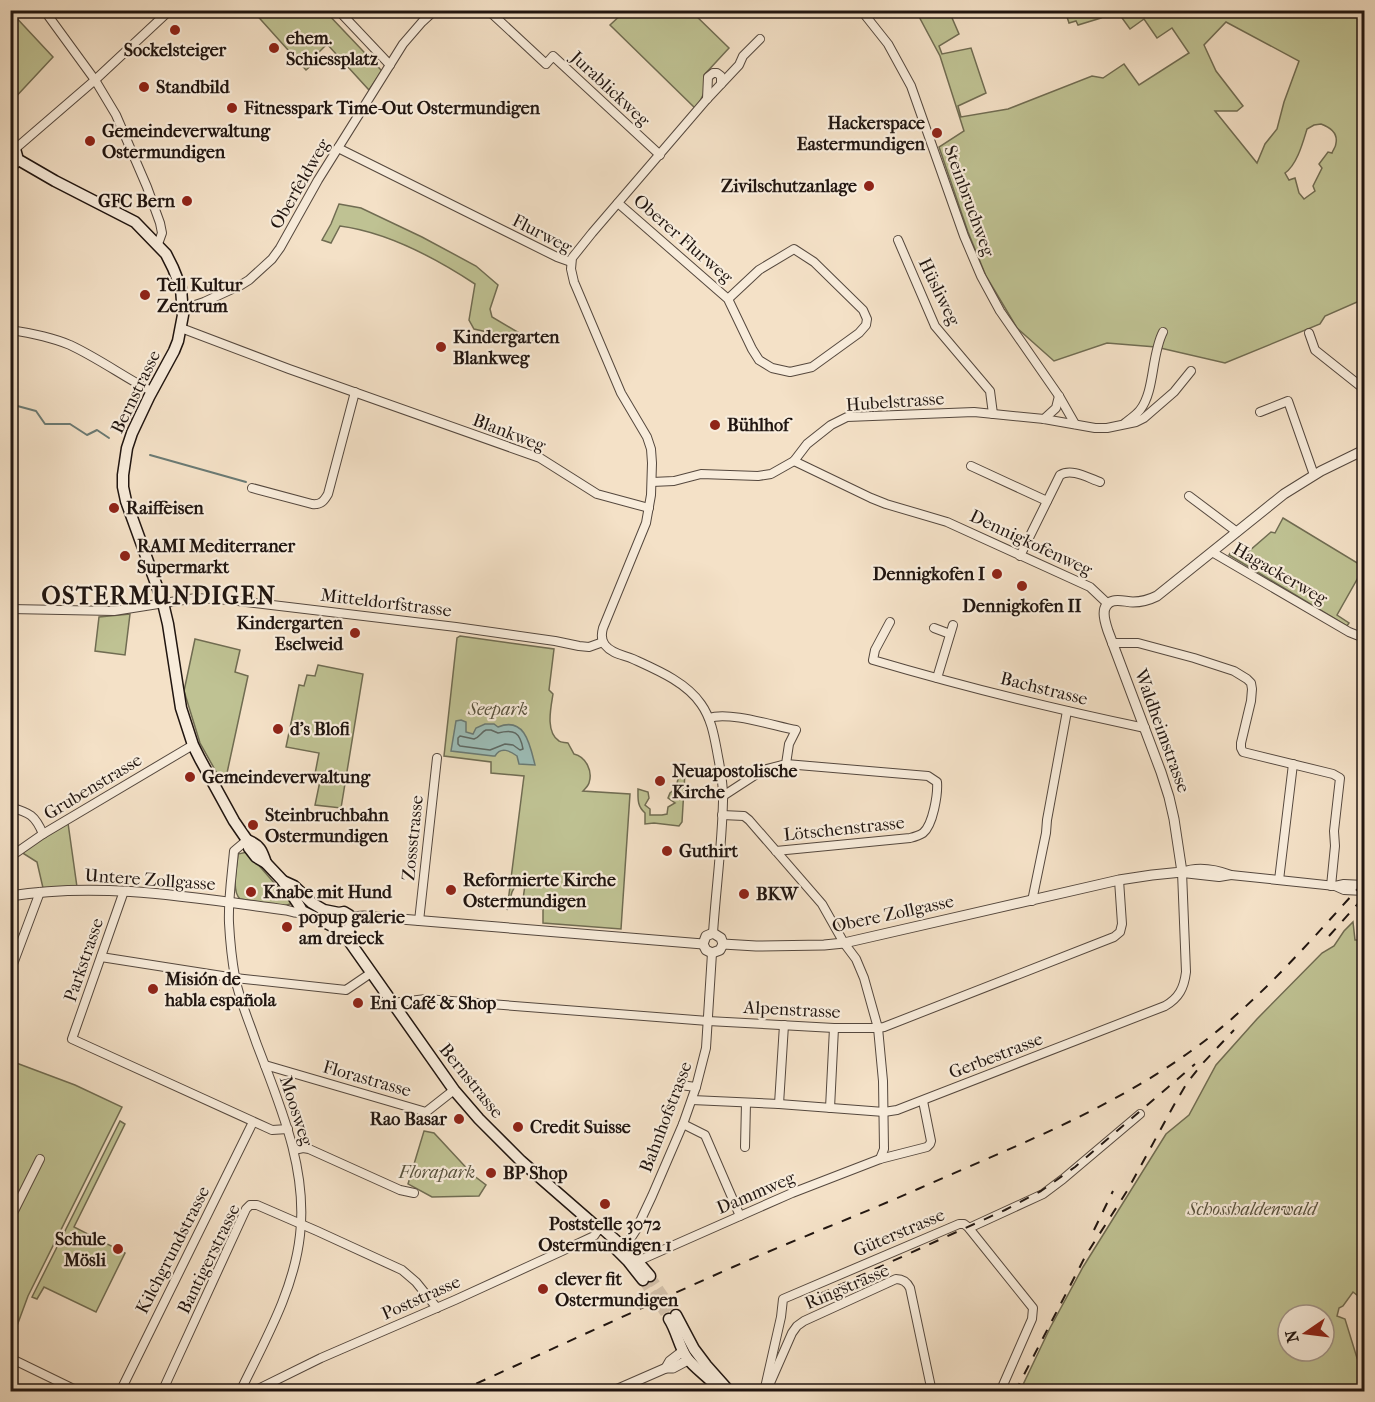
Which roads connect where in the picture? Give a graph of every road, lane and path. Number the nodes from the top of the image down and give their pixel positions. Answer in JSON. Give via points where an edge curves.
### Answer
{"nodes":[{"id":1,"x":44,"y":10,"type":"edge"},
{"id":2,"x":170,"y":10,"type":"edge"},
{"id":3,"x":338,"y":10,"type":"edge"},
{"id":4,"x":435,"y":10,"type":"edge"},
{"id":5,"x":489,"y":10,"type":"edge"},
{"id":6,"x":861,"y":10,"type":"edge"},
{"id":7,"x":760,"y":39,"type":"dead end"},
{"id":8,"x":390,"y":65,"type":"junction"},
{"id":9,"x":95,"y":80,"type":"junction"},
{"id":10,"x":721,"y":84,"type":"junction"},
{"id":11,"x":707,"y":99,"type":"junction"},
{"id":12,"x":338,"y":148,"type":"junction"},
{"id":13,"x":660,"y":155,"type":"junction"},
{"id":14,"x":13,"y":157,"type":"edge"},
{"id":15,"x":618,"y":203,"type":"junction"},
{"id":16,"x":898,"y":240,"type":"dead end"},
{"id":17,"x":158,"y":244,"type":"junction"},
{"id":18,"x":571,"y":262,"type":"junction"},
{"id":19,"x":728,"y":298,"type":"junction"},
{"id":20,"x":183,"y":309,"type":"junction"},
{"id":21,"x":181,"y":327,"type":"junction"},
{"id":22,"x":10,"y":330,"type":"edge"},
{"id":23,"x":1163,"y":332,"type":"dead end"},
{"id":24,"x":1309,"y":333,"type":"dead end"},
{"id":25,"x":1191,"y":371,"type":"dead end"},
{"id":26,"x":1365,"y":389,"type":"edge"},
{"id":27,"x":151,"y":392,"type":"junction"},
{"id":28,"x":355,"y":392,"type":"junction"},
{"id":29,"x":1059,"y":396,"type":"junction"},
{"id":30,"x":1260,"y":412,"type":"dead end"},
{"id":31,"x":993,"y":414,"type":"junction"},
{"id":32,"x":1044,"y":419,"type":"junction"},
{"id":33,"x":1075,"y":424,"type":"junction"},
{"id":34,"x":1124,"y":424,"type":"junction"},
{"id":35,"x":1365,"y":450,"type":"edge"},
{"id":36,"x":794,"y":461,"type":"junction"},
{"id":37,"x":971,"y":466,"type":"dead end"},
{"id":38,"x":1314,"y":475,"type":"junction"},
{"id":39,"x":652,"y":482,"type":"junction"},
{"id":40,"x":1100,"y":482,"type":"dead end"},
{"id":41,"x":252,"y":488,"type":"dead end"},
{"id":42,"x":1188,"y":496,"type":"dead end"},
{"id":43,"x":1047,"y":501,"type":"junction"},
{"id":44,"x":650,"y":508,"type":"junction"},
{"id":45,"x":1237,"y":532,"type":"junction"},
{"id":46,"x":1212,"y":552,"type":"junction"},
{"id":47,"x":1020,"y":556,"type":"junction"},
{"id":48,"x":163,"y":603,"type":"junction"},
{"id":49,"x":1108,"y":604,"type":"junction"},
{"id":50,"x":10,"y":609,"type":"edge"},
{"id":51,"x":890,"y":621,"type":"dead end"},
{"id":52,"x":953,"y":625,"type":"dead end"},
{"id":53,"x":934,"y":628,"type":"dead end"},
{"id":54,"x":950,"y":634,"type":"junction"},
{"id":55,"x":1365,"y":638,"type":"edge"},
{"id":56,"x":603,"y":642,"type":"junction"},
{"id":57,"x":1112,"y":643,"type":"junction"},
{"id":58,"x":937,"y":678,"type":"junction"},
{"id":59,"x":1067,"y":711,"type":"junction"},
{"id":60,"x":709,"y":718,"type":"junction"},
{"id":61,"x":1145,"y":728,"type":"junction"},
{"id":62,"x":193,"y":745,"type":"junction"},
{"id":63,"x":437,"y":758,"type":"dead end"},
{"id":64,"x":786,"y":764,"type":"junction"},
{"id":65,"x":1293,"y":764,"type":"junction"},
{"id":66,"x":723,"y":796,"type":"junction"},
{"id":67,"x":10,"y":807,"type":"edge"},
{"id":68,"x":722,"y":815,"type":"junction"},
{"id":69,"x":43,"y":834,"type":"junction"},
{"id":70,"x":247,"y":840,"type":"junction"},
{"id":71,"x":776,"y":851,"type":"junction"},
{"id":72,"x":10,"y":857,"type":"edge"},
{"id":73,"x":1182,"y":872,"type":"junction"},
{"id":74,"x":1119,"y":880,"type":"junction"},
{"id":75,"x":1279,"y":880,"type":"junction"},
{"id":76,"x":283,"y":881,"type":"junction"},
{"id":77,"x":1365,"y":885,"type":"edge"},
{"id":78,"x":1333,"y":886,"type":"junction"},
{"id":79,"x":124,"y":891,"type":"junction"},
{"id":80,"x":1365,"y":891,"type":"edge"},
{"id":81,"x":40,"y":892,"type":"junction"},
{"id":82,"x":10,"y":896,"type":"edge"},
{"id":83,"x":1032,"y":901,"type":"junction"},
{"id":84,"x":230,"y":903,"type":"junction"},
{"id":85,"x":312,"y":903,"type":"junction"},
{"id":86,"x":302,"y":909,"type":"junction"},
{"id":87,"x":339,"y":913,"type":"junction"},
{"id":88,"x":351,"y":918,"type":"junction"},
{"id":89,"x":419,"y":921,"type":"junction"},
{"id":90,"x":338,"y":929,"type":"junction"},
{"id":91,"x":713,"y":933,"type":"junction"},
{"id":92,"x":844,"y":943,"type":"junction"},
{"id":93,"x":703,"y":944,"type":"junction"},
{"id":94,"x":723,"y":944,"type":"junction"},
{"id":95,"x":712,"y":953,"type":"junction"},
{"id":96,"x":101,"y":957,"type":"junction"},
{"id":97,"x":10,"y":972,"type":"edge"},
{"id":98,"x":371,"y":973,"type":"junction"},
{"id":99,"x":235,"y":978,"type":"junction"},
{"id":100,"x":392,"y":1003,"type":"junction"},
{"id":101,"x":708,"y":1021,"type":"junction"},
{"id":102,"x":784,"y":1024,"type":"junction"},
{"id":103,"x":834,"y":1028,"type":"junction"},
{"id":104,"x":878,"y":1028,"type":"junction"},
{"id":105,"x":265,"y":1065,"type":"junction"},
{"id":106,"x":680,"y":1084,"type":"dead end"},
{"id":107,"x":696,"y":1087,"type":"junction"},
{"id":108,"x":454,"y":1090,"type":"junction"},
{"id":109,"x":692,"y":1100,"type":"junction"},
{"id":110,"x":922,"y":1101,"type":"junction"},
{"id":111,"x":746,"y":1103,"type":"junction"},
{"id":112,"x":779,"y":1104,"type":"junction"},
{"id":113,"x":830,"y":1108,"type":"junction"},
{"id":114,"x":884,"y":1112,"type":"junction"},
{"id":115,"x":1140,"y":1114,"type":"dead end"},
{"id":116,"x":253,"y":1122,"type":"junction"},
{"id":117,"x":683,"y":1124,"type":"junction"},
{"id":118,"x":288,"y":1129,"type":"junction"},
{"id":119,"x":745,"y":1147,"type":"dead end"},
{"id":120,"x":294,"y":1150,"type":"junction"},
{"id":121,"x":882,"y":1156,"type":"junction"},
{"id":122,"x":40,"y":1159,"type":"dead end"},
{"id":123,"x":414,"y":1193,"type":"dead end"},
{"id":124,"x":740,"y":1216,"type":"junction"},
{"id":125,"x":10,"y":1219,"type":"edge"},
{"id":126,"x":301,"y":1224,"type":"junction"},
{"id":127,"x":969,"y":1228,"type":"junction"},
{"id":128,"x":599,"y":1229,"type":"junction"},
{"id":129,"x":623,"y":1251,"type":"junction"},
{"id":130,"x":638,"y":1261,"type":"junction"},
{"id":131,"x":437,"y":1308,"type":"junction"},
{"id":132,"x":673,"y":1317,"type":"tunnel mouth"},
{"id":133,"x":692,"y":1355,"type":"junction"},
{"id":134,"x":10,"y":1358,"type":"edge"},
{"id":135,"x":80,"y":1392,"type":"edge"},
{"id":136,"x":120,"y":1392,"type":"edge"},
{"id":137,"x":162,"y":1392,"type":"edge"},
{"id":138,"x":240,"y":1392,"type":"edge"},
{"id":139,"x":252,"y":1392,"type":"edge"},
{"id":140,"x":611,"y":1392,"type":"edge"},
{"id":141,"x":721,"y":1392,"type":"edge"},
{"id":142,"x":730,"y":1392,"type":"edge"},
{"id":143,"x":765,"y":1392,"type":"edge"},
{"id":144,"x":932,"y":1392,"type":"edge"},
{"id":145,"x":1000,"y":1392,"type":"edge"}],
"edges":[{"from":1,"to":9,"type":"street"},
{"from":2,"to":9,"type":"street"},
{"from":3,"to":8,"type":"street"},
{"from":4,"to":8,"type":"street","name":"Oberfeldweg","via":[[412,32]]},
{"from":5,"to":13,"type":"street","name":"Jurablickweg","via":[[546,64],[553,56]]},
{"from":6,"to":29,"type":"street","name":"Steinbruchweg","via":[[888,44],[911,86],[981,276],[1000,311]]},
{"from":7,"to":10,"type":"street","name":"Oberer Flurweg"},
{"from":8,"to":12,"type":"street","name":"Oberfeldweg"},
{"from":9,"to":14,"type":"street"},
{"from":9,"to":17,"type":"street","via":[[130,144],[160,223]]},
{"from":10,"to":11,"type":"street","name":"Oberer Flurweg"},
{"from":10,"to":11,"type":"street","name":"Oberer Flurweg","via":[[717,73],[708,77]]},
{"from":11,"to":13,"type":"street","name":"Oberer Flurweg"},
{"from":12,"to":18,"type":"street","name":"Flurweg"},
{"from":12,"to":20,"type":"street","name":"Oberfeldweg","via":[[273,259],[241,285]]},
{"from":13,"to":15,"type":"street","name":"Oberer Flurweg"},
{"from":14,"to":17,"type":"main road","name":"Bernstrasse"},
{"from":15,"to":18,"type":"street","name":"Oberer Flurweg"},
{"from":15,"to":19,"type":"street","name":"Oberer Flurweg"},
{"from":16,"to":31,"type":"street","name":"Hüsliweg","via":[[935,326],[990,391]]},
{"from":17,"to":20,"type":"main road","name":"Bernstrasse","via":[[170,260],[181,288]]},
{"from":18,"to":39,"type":"street","name":"Flurweg","via":[[577,291],[621,393],[644,429],[651,449]]},
{"from":19,"to":19,"type":"street","name":"Oberer Flurweg","via":[[759,270],[794,249],[814,262],[863,310],[866,325],[812,367],[790,372],[759,360]]},
{"from":20,"to":21,"type":"main road","name":"Bernstrasse"},
{"from":21,"to":27,"type":"main road","name":"Bernstrasse","via":[[174,351]]},
{"from":21,"to":28,"type":"street","name":"Blankweg"},
{"from":22,"to":27,"type":"street","via":[[70,345]]},
{"from":23,"to":34,"type":"street","via":[[1156,346],[1145,401]]},
{"from":24,"to":26,"type":"street","via":[[1315,350]]},
{"from":25,"to":34,"type":"street","name":"Hubelstrasse","via":[[1149,415]]},
{"from":27,"to":48,"type":"main road","name":"Bernstrasse","via":[[127,448],[123,487]]},
{"from":28,"to":41,"type":"street","via":[[323,501],[312,504]]},
{"from":28,"to":44,"type":"street","name":"Blankweg","via":[[540,458],[597,494]]},
{"from":29,"to":32,"type":"street","via":[[1056,408]]},
{"from":29,"to":33,"type":"street","name":"Steinbruchweg"},
{"from":30,"to":38,"type":"street","via":[[1288,401]]},
{"from":31,"to":32,"type":"street","name":"Hubelstrasse"},
{"from":31,"to":36,"type":"street","name":"Hubelstrasse","via":[[848,417],[807,444]]},
{"from":32,"to":33,"type":"street","name":"Hubelstrasse"},
{"from":33,"to":34,"type":"street","name":"Hubelstrasse","via":[[1103,428]]},
{"from":35,"to":38,"type":"street"},
{"from":36,"to":39,"type":"street","name":"Hubelstrasse","via":[[765,476],[701,474]]},
{"from":36,"to":47,"type":"street","name":"Dennigkofenweg","via":[[871,498],[947,522]]},
{"from":37,"to":43,"type":"street"},
{"from":38,"to":45,"type":"street"},
{"from":39,"to":44,"type":"street","name":"Flurweg"},
{"from":40,"to":43,"type":"street","via":[[1064,472]]},
{"from":42,"to":45,"type":"street"},
{"from":43,"to":47,"type":"street"},
{"from":44,"to":56,"type":"street","name":"Flurweg","via":[[602,632]]},
{"from":45,"to":46,"type":"street"},
{"from":46,"to":49,"type":"street","via":[[1157,596],[1139,602],[1115,600]]},
{"from":46,"to":55,"type":"street","name":"Hagackerweg","via":[[1349,633]]},
{"from":47,"to":49,"type":"street","name":"Dennigkofenweg","via":[[1090,587]]},
{"from":48,"to":50,"type":"street","name":"Mitteldorfstrasse","via":[[114,611]]},
{"from":48,"to":56,"type":"street","name":"Mitteldorfstrasse","via":[[196,598],[230,600],[579,646]]},
{"from":48,"to":62,"type":"main road","name":"Bernstrasse","via":[[181,708]]},
{"from":49,"to":57,"type":"street","name":"Waldheimstrasse","via":[[1104,614]]},
{"from":51,"to":58,"type":"street","name":"Bachstrasse","via":[[873,660]]},
{"from":52,"to":54,"type":"street"},
{"from":53,"to":54,"type":"street"},
{"from":54,"to":58,"type":"street"},
{"from":56,"to":60,"type":"street","via":[[612,651],[680,684],[696,698]]},
{"from":57,"to":61,"type":"street","name":"Waldheimstrasse"},
{"from":57,"to":65,"type":"street","via":[[1138,643],[1242,674],[1252,689],[1243,752]]},
{"from":58,"to":59,"type":"street","name":"Bachstrasse"},
{"from":59,"to":61,"type":"street","name":"Bachstrasse"},
{"from":59,"to":83,"type":"street"},
{"from":60,"to":64,"type":"street","via":[[724,716],[796,730]]},
{"from":60,"to":66,"type":"street"},
{"from":61,"to":73,"type":"street","name":"Waldheimstrasse","via":[[1169,797]]},
{"from":62,"to":69,"type":"street","name":"Grubenstrasse"},
{"from":62,"to":70,"type":"main road","name":"Bernstrasse"},
{"from":63,"to":89,"type":"street","name":"Zossstrasse"},
{"from":64,"to":66,"type":"street","via":[[763,770]]},
{"from":64,"to":71,"type":"street","name":"Lötschenstrasse","via":[[928,776],[937,782],[938,794],[923,834]]},
{"from":65,"to":75,"type":"street"},
{"from":65,"to":78,"type":"street","via":[[1340,778]]},
{"from":66,"to":68,"type":"street"},
{"from":67,"to":69,"type":"street","via":[[32,815]]},
{"from":68,"to":71,"type":"street","via":[[746,817]]},
{"from":68,"to":91,"type":"street"},
{"from":69,"to":72,"type":"street","name":"Grubenstrasse"},
{"from":70,"to":76,"type":"main road","name":"Bernstrasse","via":[[255,843],[266,863]]},
{"from":70,"to":84,"type":"street","name":"Moosweg","via":[[234,850]]},
{"from":71,"to":92,"type":"street","via":[[817,897]]},
{"from":73,"to":74,"type":"street","name":"Obere Zollgasse"},
{"from":73,"to":75,"type":"street","name":"Obere Zollgasse","via":[[1192,868],[1219,870]]},
{"from":73,"to":110,"type":"street","name":"Gerbestrasse","via":[[1186,972],[1172,1002]]},
{"from":74,"to":83,"type":"street","name":"Obere Zollgasse"},
{"from":74,"to":104,"type":"street","name":"Alpenstrasse","via":[[1122,928],[1117,935]]},
{"from":75,"to":78,"type":"street","name":"Obere Zollgasse"},
{"from":76,"to":85,"type":"main road","name":"Bernstrasse"},
{"from":76,"to":86,"type":"main road","name":"Bernstrasse"},
{"from":77,"to":78,"type":"street","name":"Obere Zollgasse"},
{"from":78,"to":80,"type":"street","name":"Obere Zollgasse"},
{"from":79,"to":81,"type":"street","name":"Untere Zollgasse"},
{"from":79,"to":84,"type":"street","name":"Untere Zollgasse"},
{"from":79,"to":96,"type":"street","name":"Parkstrasse"},
{"from":81,"to":82,"type":"street","name":"Untere Zollgasse"},
{"from":81,"to":97,"type":"street"},
{"from":83,"to":92,"type":"street","name":"Obere Zollgasse"},
{"from":84,"to":86,"type":"street","name":"Untere Zollgasse"},
{"from":84,"to":99,"type":"street","name":"Moosweg"},
{"from":85,"to":86,"type":"main road","name":"Bernstrasse","via":[[304,902]]},
{"from":85,"to":87,"type":"main road","name":"Bernstrasse"},
{"from":86,"to":90,"type":"main road"},
{"from":87,"to":88,"type":"main road","name":"Bernstrasse"},
{"from":87,"to":90,"type":"main road","via":[[334,919]]},
{"from":88,"to":89,"type":"street"},
{"from":88,"to":90,"type":"main road","via":[[348,930]]},
{"from":89,"to":93,"type":"street"},
{"from":90,"to":98,"type":"main road","name":"Bernstrasse"},
{"from":91,"to":93,"type":"street","via":[[706,936]]},
{"from":91,"to":94,"type":"street"},
{"from":92,"to":94,"type":"street","name":"Obere Zollgasse"},
{"from":92,"to":104,"type":"street","via":[[864,978]]},
{"from":93,"to":95,"type":"street"},
{"from":94,"to":95,"type":"street"},
{"from":95,"to":101,"type":"street","name":"Bahnhofstrasse"},
{"from":96,"to":99,"type":"street"},
{"from":96,"to":116,"type":"street","name":"Parkstrasse","via":[[72,1040]]},
{"from":98,"to":99,"type":"street","via":[[346,990]]},
{"from":98,"to":100,"type":"main road","name":"Bernstrasse"},
{"from":99,"to":105,"type":"street","name":"Moosweg"},
{"from":100,"to":101,"type":"street","name":"Alpenstrasse","via":[[426,999]]},
{"from":100,"to":108,"type":"main road","name":"Bernstrasse"},
{"from":101,"to":102,"type":"street","name":"Alpenstrasse"},
{"from":101,"to":107,"type":"street","name":"Bahnhofstrasse"},
{"from":102,"to":103,"type":"street","name":"Alpenstrasse"},
{"from":102,"to":112,"type":"street"},
{"from":103,"to":104,"type":"street","name":"Alpenstrasse"},
{"from":103,"to":113,"type":"street"},
{"from":104,"to":114,"type":"street"},
{"from":105,"to":108,"type":"street","name":"Florastrasse","via":[[426,1112]]},
{"from":105,"to":118,"type":"street","name":"Moosweg"},
{"from":106,"to":107,"type":"street"},
{"from":107,"to":109,"type":"street","name":"Bahnhofstrasse"},
{"from":108,"to":128,"type":"main road","name":"Bernstrasse","via":[[505,1146]]},
{"from":109,"to":111,"type":"street","name":"Gerbestrasse"},
{"from":109,"to":117,"type":"street","name":"Bahnhofstrasse"},
{"from":110,"to":114,"type":"street","name":"Gerbestrasse"},
{"from":110,"to":121,"type":"street","name":"Dammweg","via":[[930,1144]]},
{"from":111,"to":112,"type":"street","name":"Gerbestrasse"},
{"from":111,"to":119,"type":"street"},
{"from":112,"to":113,"type":"street","name":"Gerbestrasse"},
{"from":113,"to":114,"type":"street","name":"Gerbestrasse"},
{"from":114,"to":121,"type":"street"},
{"from":115,"to":127,"type":"street","via":[[1042,1194]]},
{"from":116,"to":118,"type":"street","via":[[272,1130]]},
{"from":116,"to":136,"type":"street","name":"Kilchgrundstrasse"},
{"from":117,"to":124,"type":"street","via":[[705,1135]]},
{"from":117,"to":129,"type":"street","name":"Bahnhofstrasse"},
{"from":118,"to":120,"type":"street","name":"Moosweg"},
{"from":120,"to":123,"type":"street","via":[[307,1148]]},
{"from":120,"to":126,"type":"street","name":"Moosweg"},
{"from":121,"to":124,"type":"street","name":"Dammweg"},
{"from":122,"to":125,"type":"street"},
{"from":124,"to":130,"type":"street","name":"Dammweg"},
{"from":126,"to":131,"type":"street","name":"Bantigerstrasse","via":[[402,1270]]},
{"from":126,"to":137,"type":"street","name":"Bantigerstrasse","via":[[257,1205],[248,1206]]},
{"from":126,"to":138,"type":"street","name":"Moosweg","via":[[286,1294]]},
{"from":127,"to":143,"type":"street","name":"Güterstrasse","via":[[959,1224],[783,1299]]},
{"from":127,"to":145,"type":"street","name":"Güterstrasse","via":[[1034,1313]]},
{"from":128,"to":129,"type":"main road","name":"Bernstrasse"},
{"from":128,"to":131,"type":"street","name":"Poststrasse","via":[[594,1236]]},
{"from":129,"to":130,"type":"main road","name":"Bernstrasse"},
{"from":129,"to":130,"type":"main road","name":"Bernstrasse","via":[[646,1278]]},
{"from":131,"to":139,"type":"street","name":"Poststrasse"},
{"from":132,"to":133,"type":"main road","via":[[674,1326]]},
{"from":133,"to":140,"type":"street","via":[[673,1368]]},
{"from":133,"to":141,"type":"main road"},
{"from":133,"to":142,"type":"main road"},
{"from":134,"to":135,"type":"street"},
{"from":143,"to":144,"type":"street","name":"Ringstrasse","via":[[796,1326],[901,1279],[910,1288]]}]}
